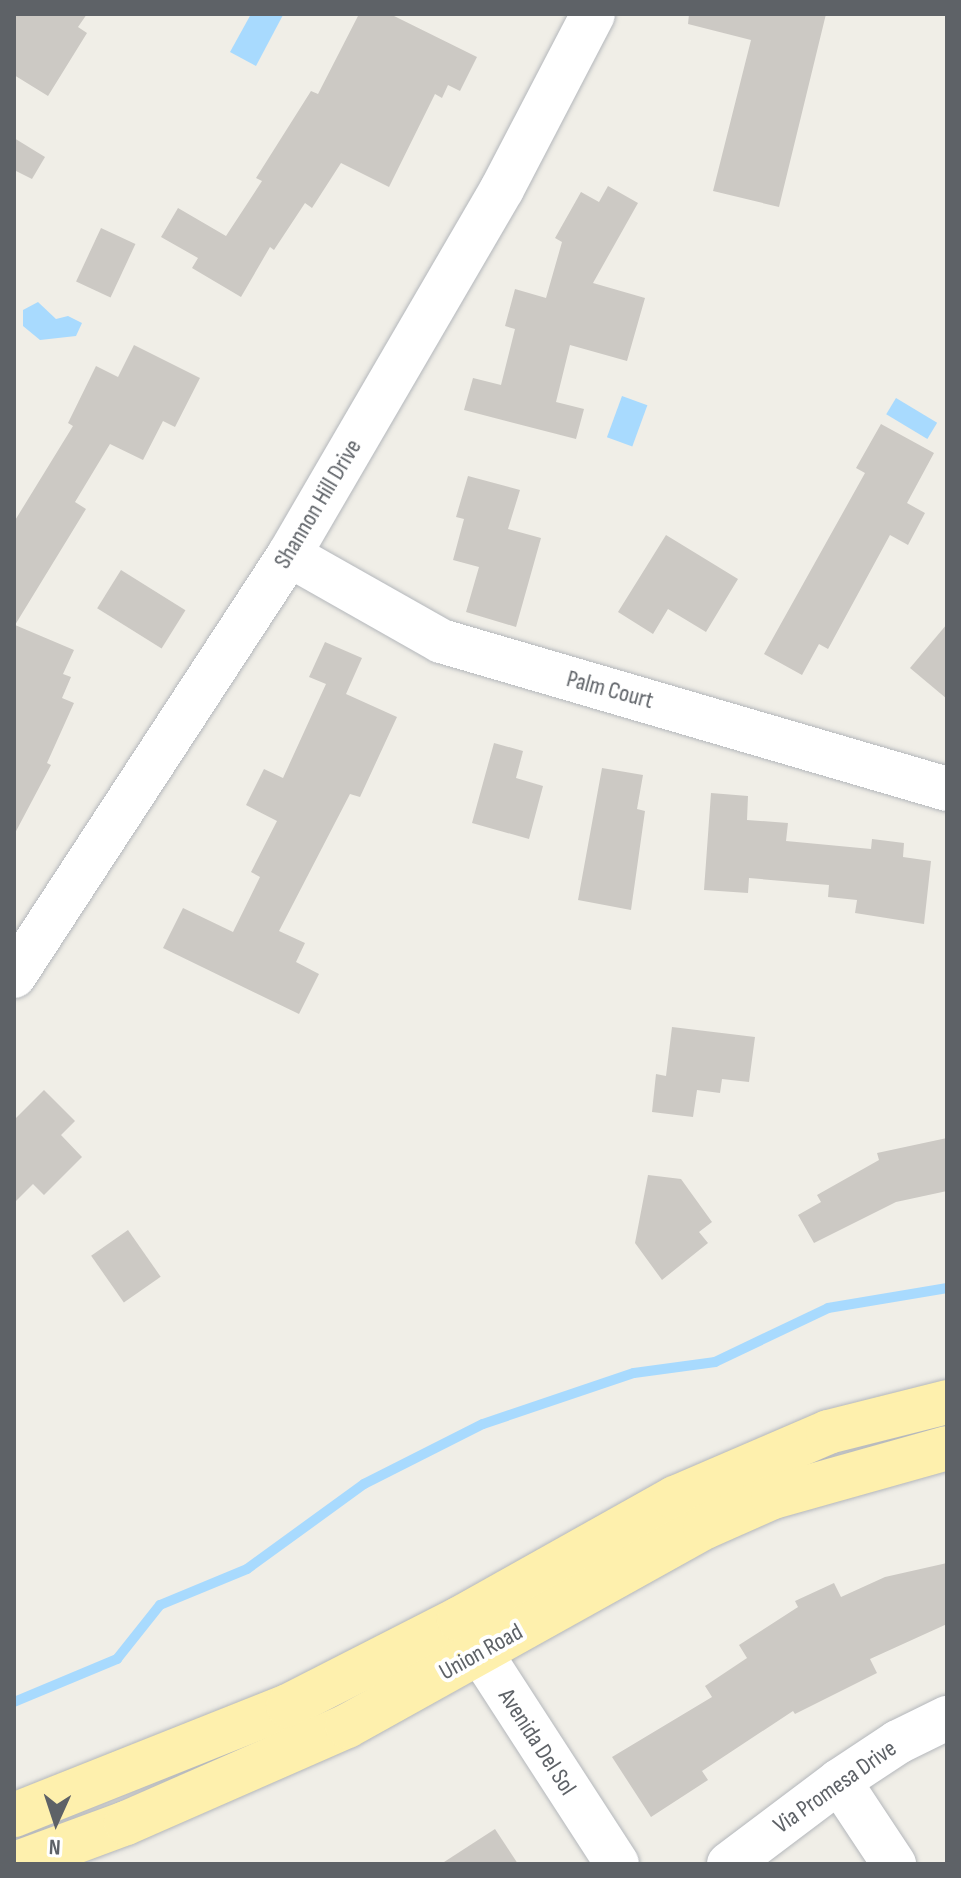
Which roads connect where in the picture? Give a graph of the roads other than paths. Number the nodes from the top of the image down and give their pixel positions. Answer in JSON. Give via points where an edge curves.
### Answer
{"nodes":[{"id":1,"x":593,"y":14,"type":"edge"},
{"id":2,"x":289,"y":555,"type":"junction"},
{"id":3,"x":947,"y":789,"type":"edge"},
{"id":4,"x":14,"y":976,"type":"edge"},
{"id":5,"x":947,"y":1402,"type":"edge"},
{"id":6,"x":947,"y":1448,"type":"edge"},
{"id":7,"x":469,"y":1636,"type":"junction"},
{"id":8,"x":947,"y":1718,"type":"edge"},
{"id":9,"x":839,"y":1781,"type":"junction"},
{"id":10,"x":14,"y":1815,"type":"edge"},
{"id":11,"x":15,"y":1864,"type":"edge"},
{"id":12,"x":617,"y":1864,"type":"edge"},
{"id":13,"x":729,"y":1864,"type":"edge"},
{"id":14,"x":894,"y":1864,"type":"edge"}],
"edges":[{"from":1,"to":2,"type":"street","name":"Shannon Hill Drive","via":[[502,189]]},
{"from":2,"to":3,"type":"street","name":"Palm Court","via":[[455,646]]},
{"from":2,"to":4,"type":"street","name":"Shannon Hill Drive"},
{"from":5,"to":7,"type":"main road","name":"Union Road","via":[[828,1432],[675,1498]]},
{"from":6,"to":7,"type":"main road","name":"Union Road","via":[[773,1497]]},
{"from":7,"to":10,"type":"main road","name":"Union Road"},
{"from":7,"to":11,"type":"main road","name":"Union Road","via":[[347,1726],[126,1823]]},
{"from":7,"to":12,"type":"street","name":"Avenida Del Sol"},
{"from":8,"to":9,"type":"street","name":"Via Promesa Drive"},
{"from":9,"to":13,"type":"street","name":"Via Promesa Drive"},
{"from":9,"to":14,"type":"street"}]}
